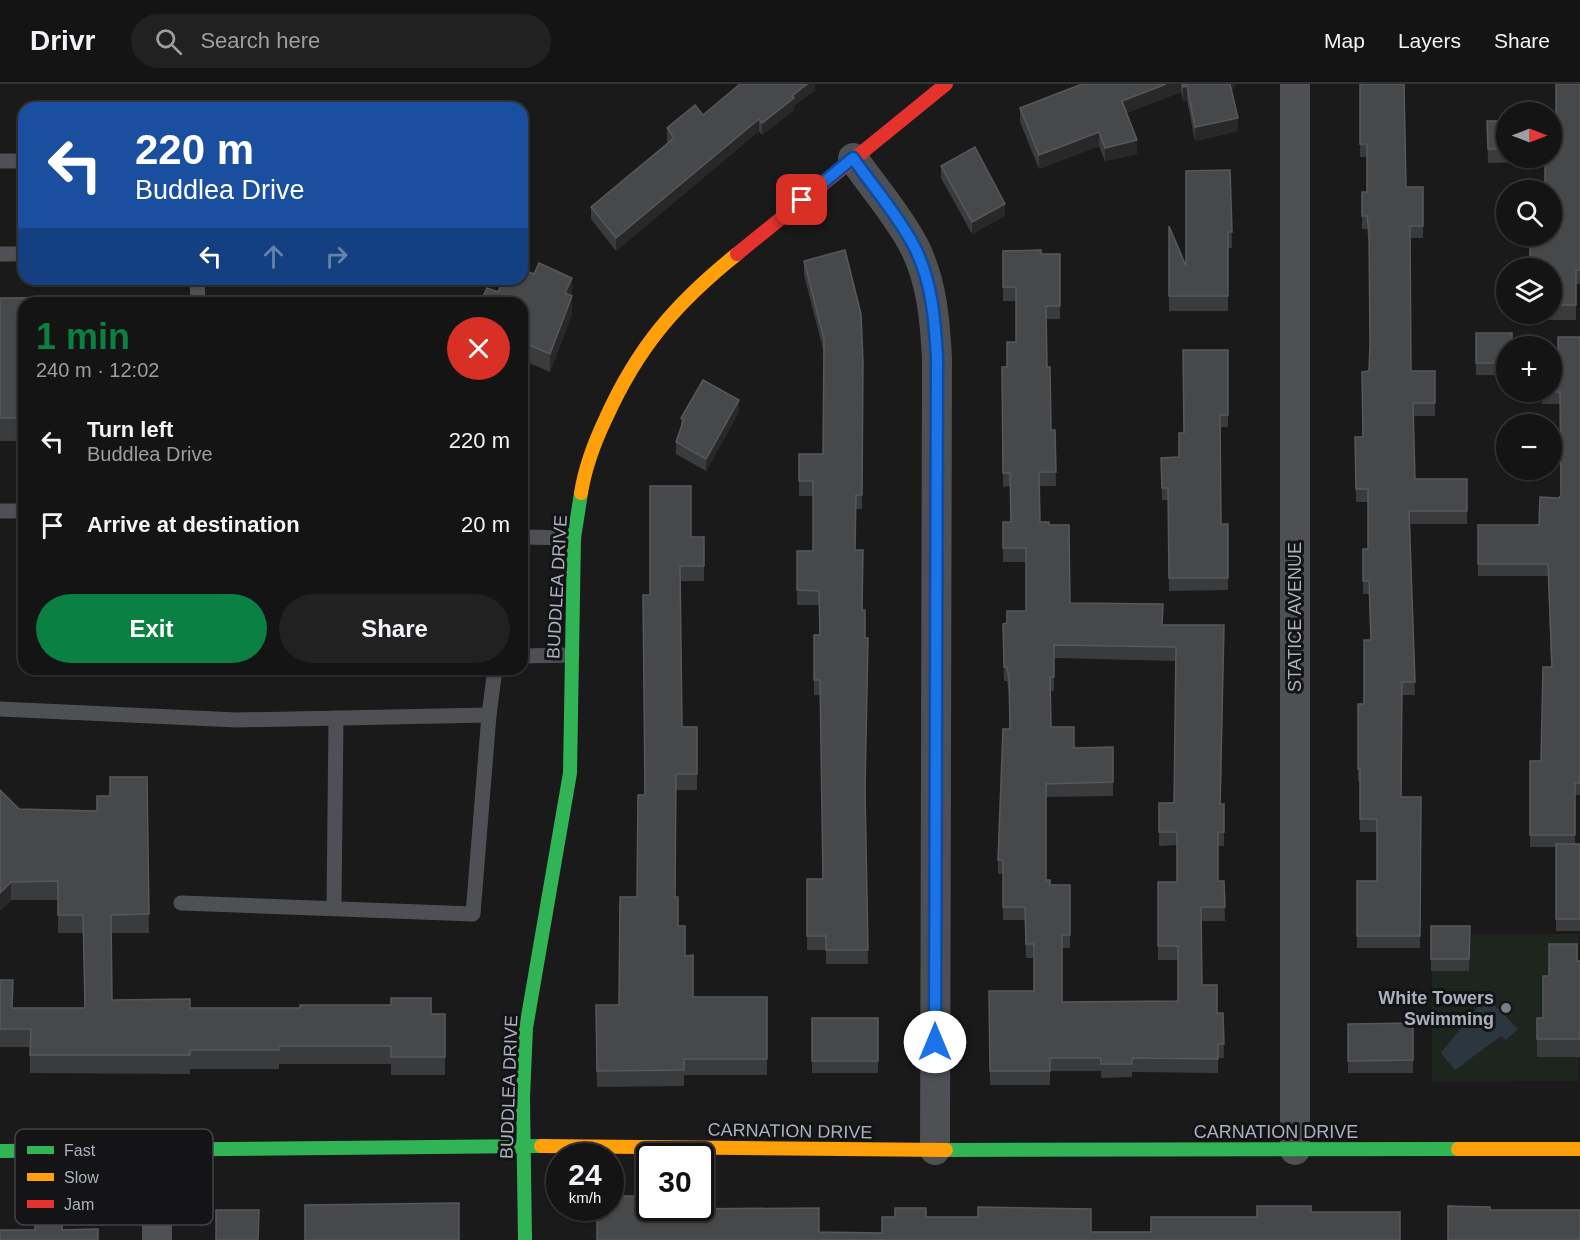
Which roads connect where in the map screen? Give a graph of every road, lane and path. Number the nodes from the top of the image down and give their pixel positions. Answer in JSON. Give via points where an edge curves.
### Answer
{"nodes":[{"id":1,"x":946,"y":84,"type":"edge"},
{"id":2,"x":1295,"y":84,"type":"edge"},
{"id":3,"x":853,"y":158,"type":"junction"},
{"id":4,"x":0,"y":161,"type":"edge"},
{"id":5,"x":18,"y":161,"type":"edge"},
{"id":6,"x":0,"y":254,"type":"edge"},
{"id":7,"x":18,"y":254,"type":"edge"},
{"id":8,"x":0,"y":511,"type":"edge"},
{"id":9,"x":18,"y":511,"type":"edge"},
{"id":10,"x":528,"y":537,"type":"edge"},
{"id":11,"x":574,"y":538,"type":"junction"},
{"id":12,"x":572,"y":655,"type":"junction"},
{"id":13,"x":528,"y":656,"type":"edge"},
{"id":14,"x":494,"y":675,"type":"edge"},
{"id":15,"x":0,"y":709,"type":"edge"},
{"id":16,"x":489,"y":715,"type":"junction"},
{"id":17,"x":336,"y":718,"type":"junction"},
{"id":18,"x":181,"y":903,"type":"dead end"},
{"id":19,"x":334,"y":909,"type":"junction"},
{"id":20,"x":524,"y":1146,"type":"junction"},
{"id":21,"x":213,"y":1149,"type":"edge"},
{"id":22,"x":1580,"y":1149,"type":"edge"},
{"id":23,"x":934,"y":1150,"type":"junction"},
{"id":24,"x":1295,"y":1150,"type":"junction"},
{"id":25,"x":0,"y":1151,"type":"edge"},
{"id":26,"x":15,"y":1151,"type":"edge"},
{"id":27,"x":158,"y":1225,"type":"edge"},
{"id":28,"x":158,"y":1240,"type":"edge"},
{"id":29,"x":525,"y":1240,"type":"edge"}],
"edges":[{"from":1,"to":3,"type":"street","name":"BUDDLEA DRIVE"},
{"from":2,"to":24,"type":"street","name":"STATICE AVENUE"},
{"from":3,"to":11,"type":"street","name":"BUDDLEA DRIVE","via":[[701,283],[649,339],[622,382],[598,435],[582,486]]},
{"from":3,"to":23,"type":"street","via":[[914,246],[928,282],[935,319]]},
{"from":4,"to":5,"type":"lane"},
{"from":6,"to":7,"type":"lane"},
{"from":8,"to":9,"type":"lane"},
{"from":10,"to":11,"type":"lane"},
{"from":11,"to":12,"type":"street","name":"BUDDLEA DRIVE"},
{"from":12,"to":13,"type":"lane"},
{"from":12,"to":20,"type":"street","name":"BUDDLEA DRIVE","via":[[570,773],[526,1028]]},
{"from":14,"to":16,"type":"lane"},
{"from":15,"to":17,"type":"lane","via":[[237,720]]},
{"from":16,"to":17,"type":"lane"},
{"from":16,"to":19,"type":"lane","via":[[473,914]]},
{"from":17,"to":19,"type":"lane"},
{"from":18,"to":19,"type":"lane"},
{"from":20,"to":21,"type":"street","name":"CARNATION DRIVE"},
{"from":20,"to":23,"type":"street","name":"CARNATION DRIVE"},
{"from":20,"to":29,"type":"street","name":"BUDDLEA DRIVE"},
{"from":22,"to":24,"type":"street","name":"CARNATION DRIVE"},
{"from":23,"to":24,"type":"street","name":"CARNATION DRIVE"},
{"from":25,"to":26,"type":"street","name":"CARNATION DRIVE"},
{"from":27,"to":28,"type":"street"}]}
